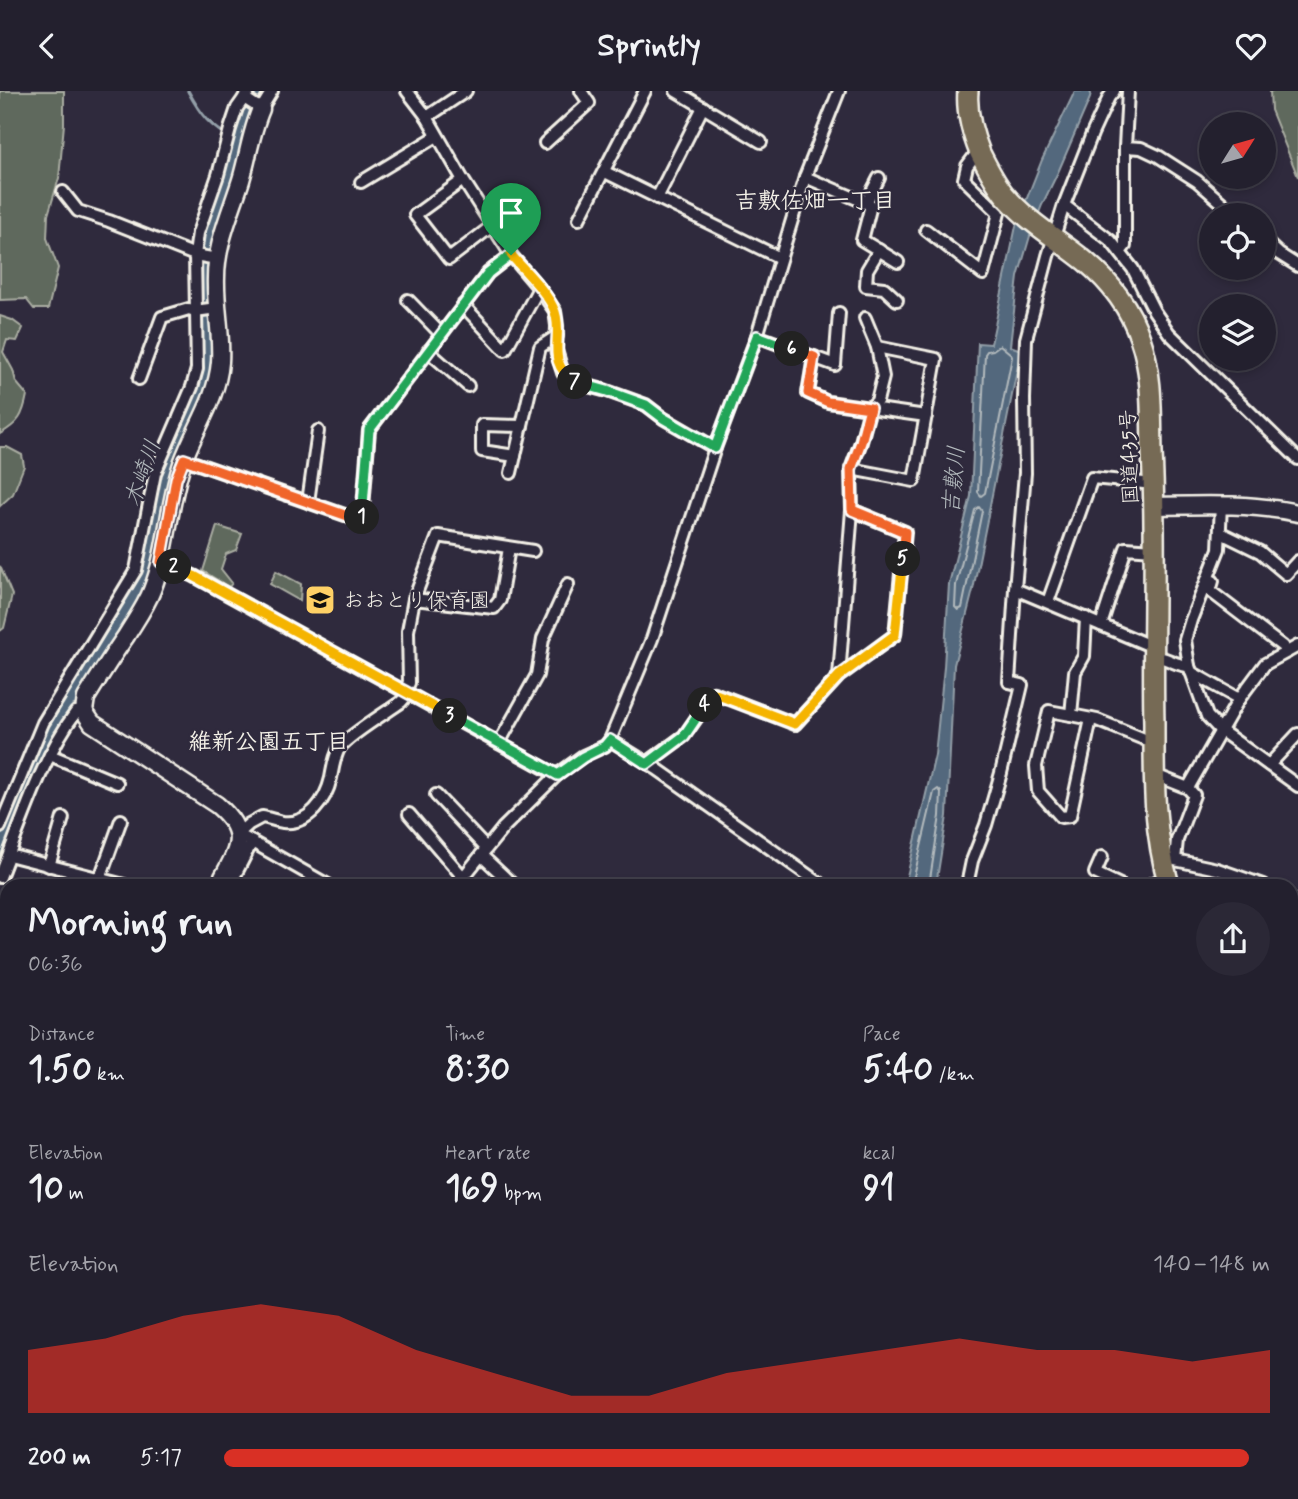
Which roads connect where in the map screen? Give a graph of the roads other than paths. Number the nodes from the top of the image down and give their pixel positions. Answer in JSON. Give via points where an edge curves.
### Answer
{"nodes":[{"id":1,"x":272,"y":91,"type":"edge"},
{"id":2,"x":407,"y":91,"type":"edge"},
{"id":3,"x":466,"y":91,"type":"edge"},
{"id":4,"x":581,"y":91,"type":"edge"},
{"id":5,"x":645,"y":91,"type":"edge"},
{"id":6,"x":676,"y":91,"type":"edge"},
{"id":7,"x":968,"y":91,"type":"edge"},
{"id":8,"x":1114,"y":91,"type":"edge"},
{"id":9,"x":1128,"y":91,"type":"edge"},
{"id":10,"x":837,"y":92,"type":"edge"},
{"id":11,"x":247,"y":94,"type":"edge"},
{"id":12,"x":703,"y":107,"type":"junction"},
{"id":13,"x":261,"y":109,"type":"junction"},
{"id":14,"x":427,"y":117,"type":"junction"},
{"id":15,"x":438,"y":136,"type":"junction"},
{"id":16,"x":761,"y":142,"type":"dead end"},
{"id":17,"x":545,"y":143,"type":"dead end"},
{"id":18,"x":1125,"y":146,"type":"junction"},
{"id":19,"x":979,"y":150,"type":"junction"},
{"id":20,"x":219,"y":171,"type":"junction"},
{"id":21,"x":604,"y":172,"type":"junction"},
{"id":22,"x":805,"y":177,"type":"junction"},
{"id":23,"x":241,"y":178,"type":"junction"},
{"id":24,"x":879,"y":178,"type":"dead end"},
{"id":25,"x":463,"y":180,"type":"junction"},
{"id":26,"x":361,"y":182,"type":"dead end"},
{"id":27,"x":63,"y":192,"type":"dead end"},
{"id":28,"x":657,"y":198,"type":"junction"},
{"id":29,"x":866,"y":203,"type":"junction"},
{"id":30,"x":1222,"y":203,"type":"edge"},
{"id":31,"x":1064,"y":205,"type":"junction"},
{"id":32,"x":579,"y":219,"type":"dead end"},
{"id":33,"x":492,"y":226,"type":"junction"},
{"id":34,"x":926,"y":230,"type":"dead end"},
{"id":35,"x":1052,"y":237,"type":"junction"},
{"id":36,"x":879,"y":250,"type":"junction"},
{"id":37,"x":1276,"y":251,"type":"edge"},
{"id":38,"x":1120,"y":252,"type":"junction"},
{"id":39,"x":195,"y":255,"type":"junction"},
{"id":40,"x":511,"y":255,"type":"junction"},
{"id":41,"x":780,"y":258,"type":"junction"},
{"id":42,"x":217,"y":259,"type":"junction"},
{"id":43,"x":898,"y":262,"type":"dead end"},
{"id":44,"x":1298,"y":266,"type":"edge"},
{"id":45,"x":539,"y":288,"type":"junction"},
{"id":46,"x":408,"y":300,"type":"dead end"},
{"id":47,"x":897,"y":300,"type":"dead end"},
{"id":48,"x":463,"y":305,"type":"junction"},
{"id":49,"x":217,"y":308,"type":"junction"},
{"id":50,"x":195,"y":311,"type":"junction"},
{"id":51,"x":839,"y":313,"type":"dead end"},
{"id":52,"x":865,"y":318,"type":"dead end"},
{"id":53,"x":441,"y":334,"type":"junction"},
{"id":54,"x":557,"y":336,"type":"junction"},
{"id":55,"x":757,"y":336,"type":"junction"},
{"id":56,"x":877,"y":347,"type":"junction"},
{"id":57,"x":428,"y":351,"type":"junction"},
{"id":58,"x":814,"y":357,"type":"junction"},
{"id":59,"x":139,"y":379,"type":"dead end"},
{"id":60,"x":468,"y":386,"type":"dead end"},
{"id":61,"x":870,"y":408,"type":"junction"},
{"id":62,"x":926,"y":416,"type":"junction"},
{"id":63,"x":522,"y":426,"type":"junction"},
{"id":64,"x":318,"y":431,"type":"dead end"},
{"id":65,"x":715,"y":448,"type":"junction"},
{"id":66,"x":515,"y":456,"type":"junction"},
{"id":67,"x":184,"y":459,"type":"junction"},
{"id":68,"x":1298,"y":459,"type":"edge"},
{"id":69,"x":851,"y":469,"type":"junction"},
{"id":70,"x":510,"y":473,"type":"dead end"},
{"id":71,"x":1154,"y":484,"type":"junction"},
{"id":72,"x":308,"y":502,"type":"junction"},
{"id":73,"x":1221,"y":504,"type":"junction"},
{"id":74,"x":1155,"y":506,"type":"junction"},
{"id":75,"x":852,"y":510,"type":"junction"},
{"id":76,"x":1298,"y":513,"type":"edge"},
{"id":77,"x":1221,"y":533,"type":"junction"},
{"id":78,"x":509,"y":548,"type":"junction"},
{"id":79,"x":1154,"y":550,"type":"junction"},
{"id":80,"x":533,"y":551,"type":"dead end"},
{"id":81,"x":161,"y":562,"type":"junction"},
{"id":82,"x":1298,"y":562,"type":"edge"},
{"id":83,"x":568,"y":584,"type":"dead end"},
{"id":84,"x":1015,"y":589,"type":"junction"},
{"id":85,"x":1210,"y":590,"type":"dead end"},
{"id":86,"x":414,"y":599,"type":"junction"},
{"id":87,"x":1048,"y":602,"type":"junction"},
{"id":88,"x":1086,"y":618,"type":"junction"},
{"id":89,"x":1101,"y":625,"type":"junction"},
{"id":90,"x":1293,"y":649,"type":"edge"},
{"id":91,"x":1153,"y":652,"type":"junction"},
{"id":92,"x":1190,"y":669,"type":"junction"},
{"id":93,"x":839,"y":676,"type":"junction"},
{"id":94,"x":406,"y":691,"type":"junction"},
{"id":95,"x":1239,"y":699,"type":"junction"},
{"id":96,"x":84,"y":711,"type":"junction"},
{"id":97,"x":1072,"y":715,"type":"junction"},
{"id":98,"x":1091,"y":719,"type":"junction"},
{"id":99,"x":1220,"y":730,"type":"junction"},
{"id":100,"x":1298,"y":734,"type":"edge"},
{"id":101,"x":610,"y":740,"type":"junction"},
{"id":102,"x":499,"y":743,"type":"junction"},
{"id":103,"x":1154,"y":743,"type":"junction"},
{"id":104,"x":50,"y":755,"type":"junction"},
{"id":105,"x":647,"y":764,"type":"junction"},
{"id":106,"x":1269,"y":765,"type":"junction"},
{"id":107,"x":558,"y":775,"type":"junction"},
{"id":108,"x":1154,"y":775,"type":"junction"},
{"id":109,"x":117,"y":783,"type":"dead end"},
{"id":110,"x":1298,"y":786,"type":"edge"},
{"id":111,"x":1188,"y":788,"type":"junction"},
{"id":112,"x":436,"y":795,"type":"dead end"},
{"id":113,"x":409,"y":814,"type":"dead end"},
{"id":114,"x":63,"y":818,"type":"dead end"},
{"id":115,"x":121,"y":820,"type":"dead end"},
{"id":116,"x":0,"y":827,"type":"edge"},
{"id":117,"x":245,"y":838,"type":"junction"},
{"id":118,"x":483,"y":852,"type":"junction"},
{"id":119,"x":9,"y":855,"type":"junction"},
{"id":120,"x":1102,"y":857,"type":"dead end"},
{"id":121,"x":49,"y":866,"type":"junction"},
{"id":122,"x":0,"y":877,"type":"edge"},
{"id":123,"x":100,"y":879,"type":"joint"},
{"id":124,"x":222,"y":879,"type":"edge"},
{"id":125,"x":232,"y":879,"type":"edge"},
{"id":126,"x":317,"y":879,"type":"edge"},
{"id":127,"x":458,"y":879,"type":"edge"},
{"id":128,"x":462,"y":879,"type":"edge"},
{"id":129,"x":508,"y":879,"type":"edge"},
{"id":130,"x":805,"y":879,"type":"edge"},
{"id":131,"x":968,"y":879,"type":"edge"},
{"id":132,"x":1108,"y":879,"type":"edge"},
{"id":133,"x":1162,"y":879,"type":"edge"},
{"id":134,"x":1246,"y":879,"type":"edge"}],
"edges":[{"from":1,"to":13,"type":"street"},
{"from":2,"to":14,"type":"street"},
{"from":3,"to":14,"type":"street"},
{"from":4,"to":17,"type":"street","via":[[589,103]]},
{"from":5,"to":21,"type":"street"},
{"from":6,"to":12,"type":"street"},
{"from":7,"to":19,"type":"highway","name":"国道435号","via":[[973,137]]},
{"from":8,"to":31,"type":"street"},
{"from":9,"to":18,"type":"street"},
{"from":10,"to":22,"type":"street"},
{"from":11,"to":13,"type":"street"},
{"from":11,"to":20,"type":"street","via":[[237,108]]},
{"from":12,"to":16,"type":"street"},
{"from":12,"to":28,"type":"street"},
{"from":13,"to":23,"type":"street"},
{"from":14,"to":15,"type":"street"},
{"from":15,"to":25,"type":"street"},
{"from":15,"to":26,"type":"street"},
{"from":18,"to":30,"type":"street","via":[[1158,156]]},
{"from":18,"to":38,"type":"street","via":[[1125,246]]},
{"from":19,"to":34,"type":"street","via":[[964,179],[999,213],[983,274]]},
{"from":19,"to":35,"type":"highway","name":"国道435号","via":[[1005,195]]},
{"from":20,"to":23,"type":"street"},
{"from":20,"to":39,"type":"street"},
{"from":21,"to":28,"type":"street"},
{"from":21,"to":32,"type":"street"},
{"from":22,"to":29,"type":"street"},
{"from":22,"to":41,"type":"street"},
{"from":23,"to":42,"type":"street"},
{"from":24,"to":29,"type":"street"},
{"from":25,"to":33,"type":"street"},
{"from":25,"to":33,"type":"street","via":[[415,215],[449,259]]},
{"from":27,"to":39,"type":"street","via":[[78,211]]},
{"from":28,"to":41,"type":"street"},
{"from":29,"to":36,"type":"street","via":[[871,205],[862,240]]},
{"from":31,"to":35,"type":"street"},
{"from":31,"to":38,"type":"street"},
{"from":33,"to":40,"type":"street"},
{"from":35,"to":71,"type":"highway","name":"国道435号","via":[[1110,286],[1140,336],[1149,378]]},
{"from":35,"to":84,"type":"street","via":[[1026,339],[1025,473]]},
{"from":36,"to":43,"type":"street"},
{"from":36,"to":47,"type":"street","via":[[867,270],[866,286],[884,288]]},
{"from":37,"to":44,"type":"street"},
{"from":38,"to":68,"type":"street","via":[[1169,333]]},
{"from":39,"to":42,"type":"street"},
{"from":39,"to":50,"type":"street"},
{"from":40,"to":45,"type":"street"},
{"from":40,"to":48,"type":"street","via":[[488,273]]},
{"from":41,"to":55,"type":"street"},
{"from":42,"to":49,"type":"street"},
{"from":45,"to":48,"type":"street","via":[[505,351]]},
{"from":45,"to":54,"type":"street","via":[[555,311]]},
{"from":46,"to":53,"type":"street"},
{"from":48,"to":53,"type":"street"},
{"from":49,"to":50,"type":"street"},
{"from":49,"to":67,"type":"street","via":[[220,362],[216,383]]},
{"from":50,"to":59,"type":"street","via":[[162,317]]},
{"from":50,"to":116,"type":"street","via":[[197,369],[155,473],[136,570],[43,723]]},
{"from":51,"to":58,"type":"street","via":[[835,365]]},
{"from":52,"to":56,"type":"street"},
{"from":53,"to":57,"type":"street"},
{"from":54,"to":63,"type":"street","via":[[540,347]]},
{"from":54,"to":65,"type":"street","via":[[559,362],[573,382],[646,405]]},
{"from":55,"to":58,"type":"street"},
{"from":55,"to":65,"type":"street"},
{"from":56,"to":61,"type":"street","via":[[883,377],[877,401]]},
{"from":56,"to":62,"type":"street","via":[[936,359]]},
{"from":57,"to":60,"type":"street"},
{"from":57,"to":72,"type":"street","via":[[369,430],[362,521]]},
{"from":58,"to":61,"type":"street","via":[[808,393],[828,402]]},
{"from":61,"to":62,"type":"street"},
{"from":61,"to":69,"type":"street"},
{"from":62,"to":69,"type":"street","via":[[914,481]]},
{"from":63,"to":66,"type":"street"},
{"from":63,"to":66,"type":"street","via":[[482,425],[482,451]]},
{"from":64,"to":72,"type":"street"},
{"from":65,"to":101,"type":"street","via":[[652,639]]},
{"from":66,"to":70,"type":"street"},
{"from":67,"to":72,"type":"street"},
{"from":67,"to":81,"type":"street"},
{"from":69,"to":75,"type":"street"},
{"from":71,"to":74,"type":"highway","name":"国道435号"},
{"from":71,"to":87,"type":"street","via":[[1091,478]]},
{"from":73,"to":74,"type":"street"},
{"from":73,"to":76,"type":"street"},
{"from":73,"to":77,"type":"street"},
{"from":74,"to":79,"type":"highway","name":"国道435号"},
{"from":75,"to":93,"type":"street"},
{"from":75,"to":93,"type":"street","via":[[905,532],[895,635]]},
{"from":77,"to":82,"type":"street","via":[[1259,552],[1286,575]]},
{"from":77,"to":92,"type":"street","via":[[1185,640]]},
{"from":78,"to":80,"type":"street"},
{"from":78,"to":86,"type":"street","via":[[438,536]]},
{"from":78,"to":86,"type":"street","via":[[500,600],[494,608]]},
{"from":79,"to":89,"type":"street","via":[[1126,548]]},
{"from":79,"to":91,"type":"highway","name":"国道435号"},
{"from":81,"to":94,"type":"street"},
{"from":81,"to":96,"type":"street","via":[[153,590],[86,698]]},
{"from":83,"to":102,"type":"street","via":[[542,639],[537,675]]},
{"from":84,"to":87,"type":"street"},
{"from":84,"to":131,"type":"street","via":[[1009,682],[1022,685]]},
{"from":85,"to":90,"type":"street","via":[[1282,646]]},
{"from":86,"to":94,"type":"street"},
{"from":87,"to":88,"type":"street"},
{"from":88,"to":89,"type":"street"},
{"from":88,"to":97,"type":"street"},
{"from":89,"to":91,"type":"street"},
{"from":90,"to":95,"type":"street","via":[[1265,664]]},
{"from":91,"to":92,"type":"street"},
{"from":91,"to":103,"type":"highway","name":"国道435号"},
{"from":92,"to":95,"type":"street"},
{"from":92,"to":99,"type":"street","via":[[1207,716]]},
{"from":93,"to":105,"type":"street","via":[[795,724],[713,693],[684,736]]},
{"from":94,"to":102,"type":"street"},
{"from":94,"to":117,"type":"street","via":[[401,702],[342,745],[326,793],[313,812],[293,822],[262,817],[249,824]]},
{"from":95,"to":99,"type":"street"},
{"from":96,"to":104,"type":"street","via":[[76,712],[65,726]]},
{"from":96,"to":117,"type":"street","via":[[92,723],[217,804]]},
{"from":97,"to":98,"type":"street"},
{"from":97,"to":98,"type":"street","via":[[1049,712],[1036,767],[1038,791],[1061,817],[1070,816]]},
{"from":98,"to":103,"type":"street"},
{"from":99,"to":106,"type":"street"},
{"from":99,"to":111,"type":"street"},
{"from":100,"to":106,"type":"street"},
{"from":101,"to":105,"type":"street"},
{"from":101,"to":107,"type":"street"},
{"from":102,"to":107,"type":"street"},
{"from":103,"to":108,"type":"highway","name":"国道435号"},
{"from":104,"to":109,"type":"street"},
{"from":104,"to":119,"type":"street"},
{"from":105,"to":130,"type":"street"},
{"from":106,"to":110,"type":"street"},
{"from":107,"to":118,"type":"street"},
{"from":108,"to":111,"type":"street"},
{"from":108,"to":133,"type":"highway","name":"国道435号"},
{"from":111,"to":134,"type":"street","via":[[1194,795],[1177,840],[1175,860]]},
{"from":112,"to":118,"type":"street"},
{"from":113,"to":127,"type":"street"},
{"from":114,"to":121,"type":"street"},
{"from":115,"to":123,"type":"street"},
{"from":117,"to":124,"type":"street"},
{"from":117,"to":125,"type":"street"},
{"from":117,"to":126,"type":"street"},
{"from":118,"to":128,"type":"street"},
{"from":118,"to":129,"type":"street"},
{"from":119,"to":121,"type":"street"},
{"from":119,"to":122,"type":"street"},
{"from":120,"to":132,"type":"street","via":[[1095,873]]},
{"from":121,"to":123,"type":"street"}]}
